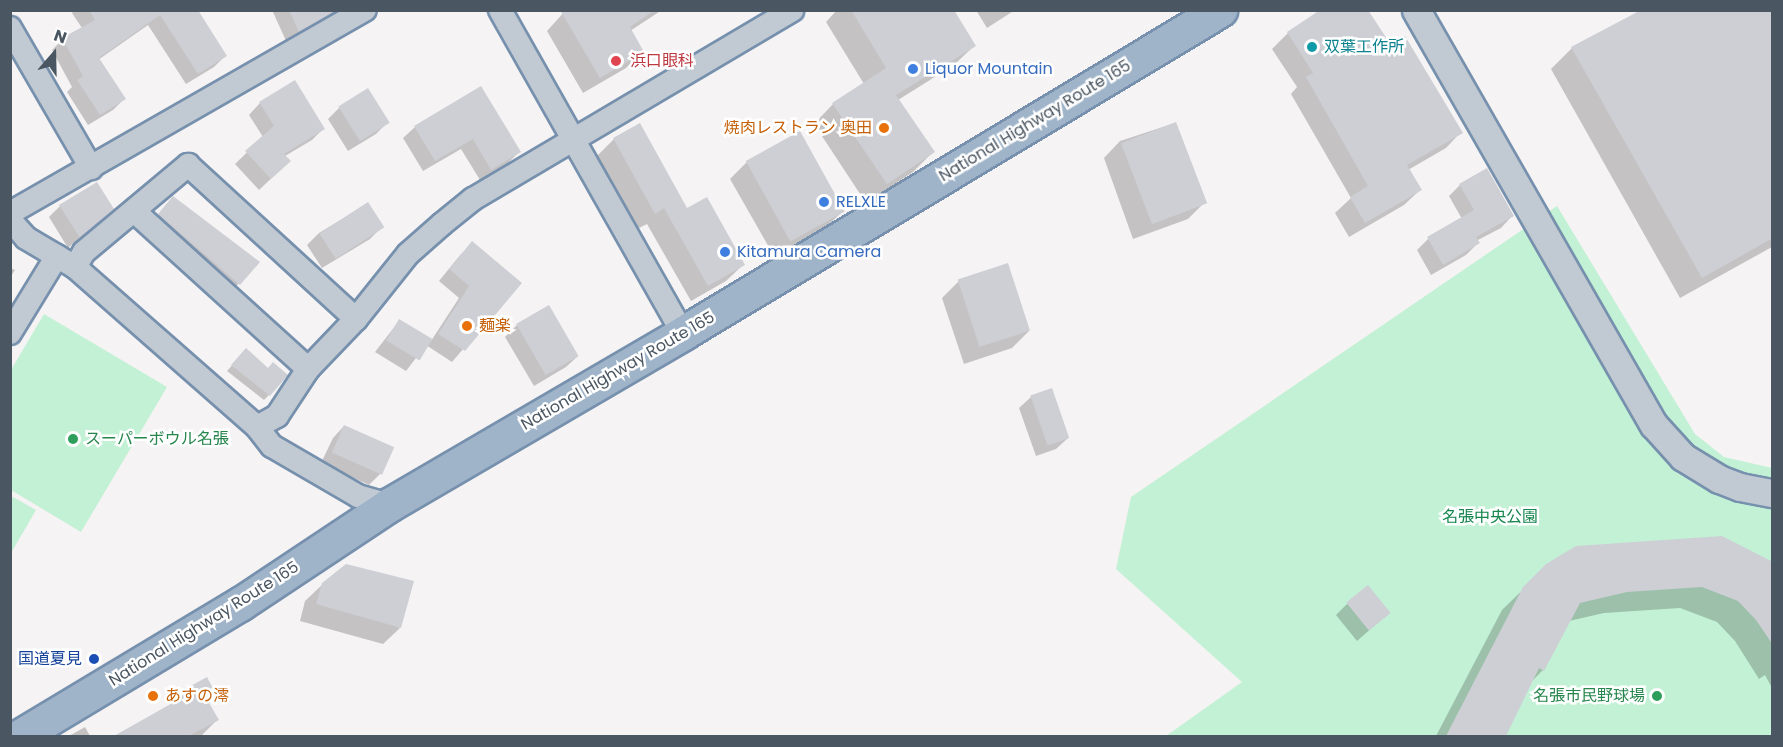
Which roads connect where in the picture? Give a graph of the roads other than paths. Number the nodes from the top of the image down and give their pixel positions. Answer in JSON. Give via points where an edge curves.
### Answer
{"nodes":[{"id":1,"x":365,"y":10,"type":"edge"},
{"id":2,"x":500,"y":10,"type":"edge"},
{"id":3,"x":792,"y":10,"type":"edge"},
{"id":4,"x":1220,"y":10,"type":"edge"},
{"id":5,"x":1416,"y":10,"type":"edge"},
{"id":6,"x":10,"y":28,"type":"edge"},
{"id":7,"x":573,"y":141,"type":"junction"},
{"id":8,"x":91,"y":168,"type":"junction"},
{"id":9,"x":134,"y":211,"type":"junction"},
{"id":10,"x":10,"y":213,"type":"edge"},
{"id":11,"x":10,"y":220,"type":"edge"},
{"id":12,"x":66,"y":262,"type":"junction"},
{"id":13,"x":356,"y":318,"type":"junction"},
{"id":14,"x":10,"y":333,"type":"edge"},
{"id":15,"x":683,"y":333,"type":"junction"},
{"id":16,"x":308,"y":369,"type":"junction"},
{"id":17,"x":257,"y":427,"type":"junction"},
{"id":18,"x":1773,"y":494,"type":"edge"},
{"id":19,"x":389,"y":505,"type":"junction"},
{"id":20,"x":20,"y":736,"type":"edge"}],
"edges":[{"from":1,"to":8,"type":"street"},
{"from":2,"to":7,"type":"street"},
{"from":3,"to":7,"type":"street"},
{"from":4,"to":15,"type":"highway","name":"National Highway Route 165"},
{"from":5,"to":18,"type":"street","via":[[1654,425],[1683,457],[1719,479]]},
{"from":6,"to":8,"type":"street"},
{"from":7,"to":13,"type":"street","via":[[473,199],[442,224],[408,254]]},
{"from":7,"to":15,"type":"street"},
{"from":8,"to":10,"type":"street"},
{"from":9,"to":12,"type":"street"},
{"from":9,"to":13,"type":"street","via":[[188,165]]},
{"from":9,"to":16,"type":"street"},
{"from":11,"to":12,"type":"street","via":[[26,238]]},
{"from":12,"to":14,"type":"street"},
{"from":12,"to":17,"type":"street"},
{"from":13,"to":16,"type":"street"},
{"from":15,"to":19,"type":"highway","name":"National Highway Route 165"},
{"from":16,"to":17,"type":"street","via":[[277,416]]},
{"from":17,"to":19,"type":"street","via":[[272,446],[358,496]]},
{"from":19,"to":20,"type":"highway","name":"National Highway Route 165","via":[[240,604]]}]}
